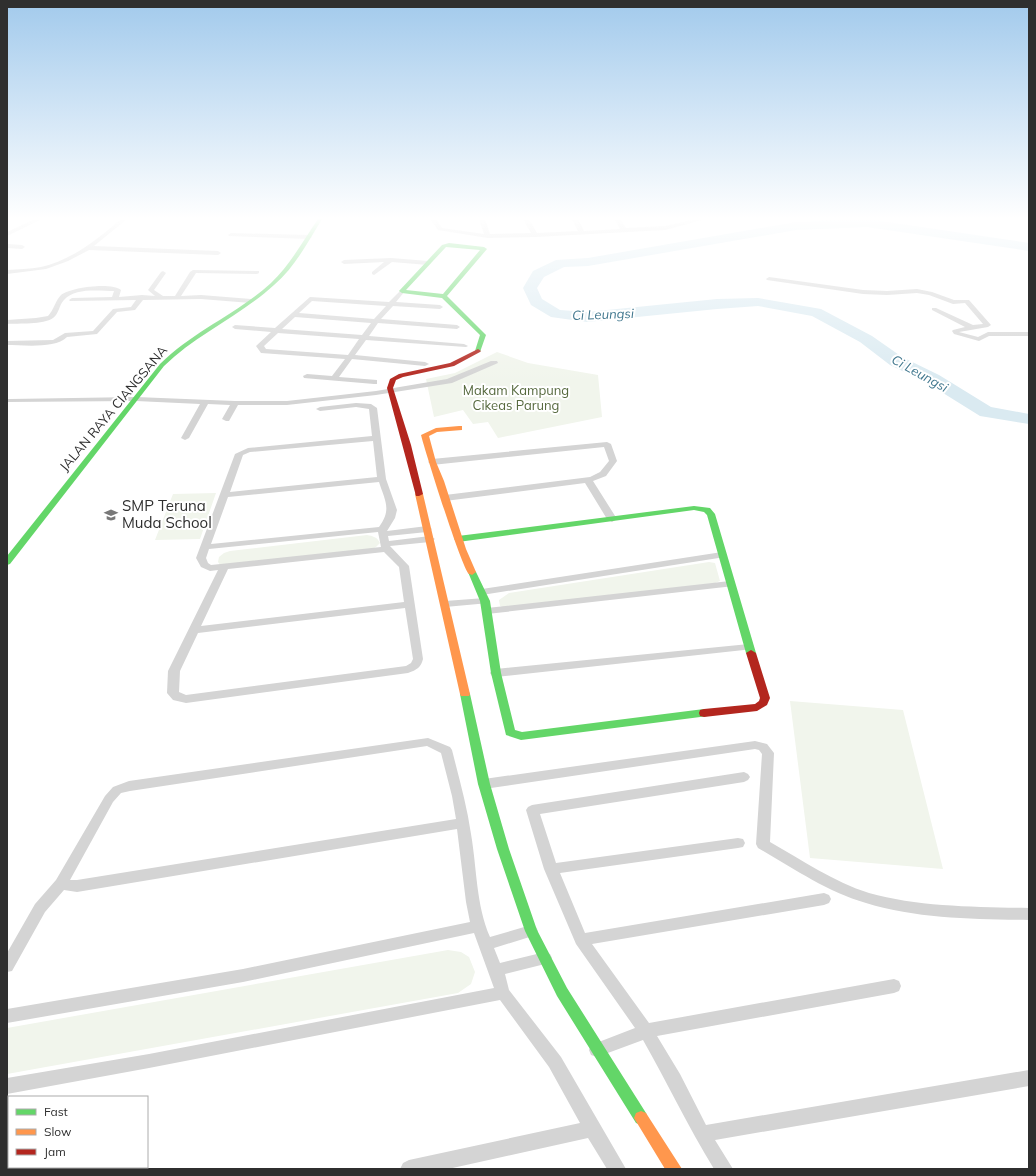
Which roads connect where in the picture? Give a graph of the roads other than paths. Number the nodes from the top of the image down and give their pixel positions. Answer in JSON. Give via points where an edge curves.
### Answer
{"nodes":[{"id":1,"x":162,"y":274,"type":"edge"},
{"id":2,"x":191,"y":274,"type":"edge"},
{"id":3,"x":282,"y":274,"type":"edge"},
{"id":4,"x":418,"y":274,"type":"edge"},
{"id":5,"x":463,"y":274,"type":"edge"},
{"id":6,"x":769,"y":279,"type":"dead end"},
{"id":7,"x":402,"y":291,"type":"junction"},
{"id":8,"x":444,"y":296,"type":"junction"},
{"id":9,"x":142,"y":297,"type":"junction"},
{"id":10,"x":160,"y":297,"type":"junction"},
{"id":11,"x":177,"y":297,"type":"junction"},
{"id":12,"x":114,"y":298,"type":"junction"},
{"id":13,"x":72,"y":300,"type":"dead end"},
{"id":14,"x":251,"y":301,"type":"junction"},
{"id":15,"x":390,"y":304,"type":"junction"},
{"id":16,"x":440,"y":307,"type":"dead end"},
{"id":17,"x":934,"y":309,"type":"dead end"},
{"id":18,"x":293,"y":314,"type":"junction"},
{"id":19,"x":377,"y":320,"type":"junction"},
{"id":20,"x":7,"y":322,"type":"edge"},
{"id":21,"x":235,"y":327,"type":"dead end"},
{"id":22,"x":457,"y":327,"type":"dead end"},
{"id":23,"x":973,"y":328,"type":"junction"},
{"id":24,"x":275,"y":331,"type":"junction"},
{"id":25,"x":1029,"y":334,"type":"edge"},
{"id":26,"x":364,"y":338,"type":"junction"},
{"id":27,"x":7,"y":344,"type":"edge"},
{"id":28,"x":464,"y":346,"type":"dead end"},
{"id":29,"x":350,"y":356,"type":"junction"},
{"id":30,"x":494,"y":363,"type":"dead end"},
{"id":31,"x":426,"y":364,"type":"dead end"},
{"id":32,"x":307,"y":376,"type":"dead end"},
{"id":33,"x":334,"y":378,"type":"junction"},
{"id":34,"x":374,"y":382,"type":"dead end"},
{"id":35,"x":136,"y":399,"type":"junction"},
{"id":36,"x":205,"y":402,"type":"junction"},
{"id":37,"x":235,"y":403,"type":"junction"},
{"id":38,"x":8,"y":404,"type":"edge"},
{"id":39,"x":320,"y":409,"type":"dead end"},
{"id":40,"x":226,"y":419,"type":"dead end"},
{"id":41,"x":459,"y":428,"type":"dead end"},
{"id":42,"x":185,"y":438,"type":"dead end"},
{"id":43,"x":378,"y":438,"type":"junction"},
{"id":44,"x":432,"y":462,"type":"junction"},
{"id":45,"x":382,"y":478,"type":"junction"},
{"id":46,"x":588,"y":480,"type":"junction"},
{"id":47,"x":223,"y":495,"type":"junction"},
{"id":48,"x":445,"y":498,"type":"junction"},
{"id":49,"x":612,"y":518,"type":"junction"},
{"id":50,"x":427,"y":529,"type":"junction"},
{"id":51,"x":384,"y":539,"type":"junction"},
{"id":52,"x":430,"y":539,"type":"junction"},
{"id":53,"x":458,"y":539,"type":"junction"},
{"id":54,"x":205,"y":547,"type":"junction"},
{"id":55,"x":722,"y":555,"type":"junction"},
{"id":56,"x":7,"y":562,"type":"edge"},
{"id":57,"x":225,"y":566,"type":"junction"},
{"id":58,"x":730,"y":584,"type":"junction"},
{"id":59,"x":485,"y":601,"type":"junction"},
{"id":60,"x":410,"y":604,"type":"junction"},
{"id":61,"x":445,"y":604,"type":"junction"},
{"id":62,"x":194,"y":630,"type":"junction"},
{"id":63,"x":749,"y":647,"type":"junction"},
{"id":64,"x":496,"y":673,"type":"junction"},
{"id":65,"x":744,"y":777,"type":"dead end"},
{"id":66,"x":484,"y":784,"type":"junction"},
{"id":67,"x":463,"y":823,"type":"junction"},
{"id":68,"x":738,"y":843,"type":"dead end"},
{"id":69,"x":551,"y":869,"type":"junction"},
{"id":70,"x":61,"y":884,"type":"junction"},
{"id":71,"x":824,"y":899,"type":"dead end"},
{"id":72,"x":1029,"y":914,"type":"edge"},
{"id":73,"x":478,"y":926,"type":"junction"},
{"id":74,"x":531,"y":931,"type":"junction"},
{"id":75,"x":581,"y":940,"type":"junction"},
{"id":76,"x":485,"y":946,"type":"junction"},
{"id":77,"x":545,"y":958,"type":"junction"},
{"id":78,"x":7,"y":966,"type":"edge"},
{"id":79,"x":496,"y":970,"type":"junction"},
{"id":80,"x":894,"y":986,"type":"dead end"},
{"id":81,"x":503,"y":993,"type":"junction"},
{"id":82,"x":7,"y":1016,"type":"edge"},
{"id":83,"x":646,"y":1031,"type":"junction"},
{"id":84,"x":597,"y":1050,"type":"junction"},
{"id":85,"x":1029,"y":1078,"type":"edge"},
{"id":86,"x":7,"y":1086,"type":"edge"},
{"id":87,"x":592,"y":1129,"type":"junction"},
{"id":88,"x":702,"y":1134,"type":"junction"},
{"id":89,"x":409,"y":1169,"type":"edge"},
{"id":90,"x":617,"y":1169,"type":"edge"},
{"id":91,"x":674,"y":1169,"type":"edge"},
{"id":92,"x":724,"y":1169,"type":"edge"}],
"edges":[{"from":1,"to":10,"type":"street","via":[[151,290]]},
{"from":2,"to":11,"type":"street"},
{"from":3,"to":14,"type":"street","name":"JALAN RAYA CIANGSANA"},
{"from":4,"to":7,"type":"street"},
{"from":5,"to":8,"type":"street"},
{"from":6,"to":23,"type":"street","via":[[863,292],[917,291],[953,302],[967,301],[988,325]]},
{"from":7,"to":8,"type":"street"},
{"from":7,"to":15,"type":"street"},
{"from":8,"to":50,"type":"street","via":[[483,335],[479,351],[452,365],[401,375],[393,379],[390,388]]},
{"from":9,"to":10,"type":"street"},
{"from":9,"to":12,"type":"street"},
{"from":9,"to":27,"type":"street","via":[[133,309],[115,310],[95,333],[66,335],[53,342]]},
{"from":10,"to":11,"type":"street"},
{"from":11,"to":14,"type":"street"},
{"from":12,"to":13,"type":"street"},
{"from":12,"to":20,"type":"street","via":[[118,290],[115,289],[79,290],[65,295],[54,314],[47,319]]},
{"from":14,"to":35,"type":"street","name":"JALAN RAYA CIANGSANA","via":[[173,355]]},
{"from":15,"to":16,"type":"street"},
{"from":15,"to":18,"type":"street","via":[[314,298],[306,301]]},
{"from":15,"to":19,"type":"street"},
{"from":17,"to":23,"type":"street"},
{"from":18,"to":19,"type":"street"},
{"from":18,"to":24,"type":"street"},
{"from":19,"to":22,"type":"street"},
{"from":19,"to":26,"type":"street"},
{"from":21,"to":24,"type":"street"},
{"from":23,"to":25,"type":"street","via":[[955,332],[979,339],[991,334]]},
{"from":24,"to":26,"type":"street"},
{"from":24,"to":29,"type":"street","via":[[260,346],[264,351]]},
{"from":26,"to":28,"type":"street"},
{"from":26,"to":29,"type":"street"},
{"from":29,"to":31,"type":"street"},
{"from":29,"to":33,"type":"street"},
{"from":30,"to":37,"type":"street","via":[[449,381],[404,388],[287,403]]},
{"from":32,"to":33,"type":"street"},
{"from":33,"to":34,"type":"street"},
{"from":35,"to":36,"type":"street"},
{"from":35,"to":38,"type":"street","via":[[19,401]]},
{"from":35,"to":56,"type":"street","name":"JALAN RAYA CIANGSANA"},
{"from":36,"to":37,"type":"street"},
{"from":36,"to":42,"type":"street"},
{"from":37,"to":40,"type":"street"},
{"from":39,"to":43,"type":"street","via":[[370,405],[373,408]]},
{"from":41,"to":44,"type":"street","via":[[436,430],[425,435]]},
{"from":43,"to":45,"type":"street"},
{"from":43,"to":47,"type":"street","via":[[248,450],[239,454]]},
{"from":44,"to":46,"type":"street","via":[[607,444],[613,461],[606,473]]},
{"from":44,"to":48,"type":"street"},
{"from":45,"to":47,"type":"street"},
{"from":45,"to":51,"type":"street","via":[[392,510]]},
{"from":46,"to":48,"type":"street"},
{"from":46,"to":49,"type":"street"},
{"from":47,"to":54,"type":"street"},
{"from":48,"to":53,"type":"street"},
{"from":49,"to":53,"type":"street"},
{"from":49,"to":55,"type":"street","via":[[694,508],[707,510]]},
{"from":50,"to":51,"type":"street"},
{"from":50,"to":52,"type":"street"},
{"from":51,"to":52,"type":"street"},
{"from":51,"to":54,"type":"street"},
{"from":51,"to":57,"type":"street"},
{"from":51,"to":60,"type":"street","via":[[404,566]]},
{"from":52,"to":61,"type":"street"},
{"from":53,"to":59,"type":"street"},
{"from":54,"to":57,"type":"street","via":[[201,558],[204,565],[210,568]]},
{"from":55,"to":58,"type":"street"},
{"from":55,"to":59,"type":"street"},
{"from":57,"to":62,"type":"street"},
{"from":58,"to":59,"type":"street"},
{"from":58,"to":63,"type":"street"},
{"from":59,"to":61,"type":"street"},
{"from":59,"to":64,"type":"street"},
{"from":60,"to":62,"type":"street"},
{"from":60,"to":62,"type":"street","via":[[418,659],[416,665],[408,670],[186,699],[177,697],[174,693],[174,671]]},
{"from":61,"to":66,"type":"street"},
{"from":63,"to":64,"type":"street"},
{"from":63,"to":64,"type":"street","via":[[765,698],[757,707],[521,736],[510,732]]},
{"from":65,"to":69,"type":"street","via":[[532,810]]},
{"from":66,"to":72,"type":"street","via":[[755,745],[763,747],[768,753],[763,844],[822,879],[867,898],[908,907],[991,914]]},
{"from":66,"to":74,"type":"street"},
{"from":67,"to":70,"type":"street","via":[[77,886]]},
{"from":67,"to":70,"type":"street","via":[[446,750],[428,742],[136,785],[117,790],[110,799]]},
{"from":67,"to":73,"type":"street"},
{"from":68,"to":69,"type":"street"},
{"from":69,"to":75,"type":"street"},
{"from":70,"to":78,"type":"street","via":[[40,908]]},
{"from":71,"to":75,"type":"street"},
{"from":73,"to":76,"type":"street"},
{"from":73,"to":82,"type":"street","via":[[214,981]]},
{"from":74,"to":76,"type":"street"},
{"from":74,"to":77,"type":"street"},
{"from":75,"to":83,"type":"street"},
{"from":76,"to":79,"type":"street"},
{"from":77,"to":79,"type":"street"},
{"from":77,"to":84,"type":"street"},
{"from":79,"to":81,"type":"street"},
{"from":80,"to":83,"type":"street"},
{"from":81,"to":86,"type":"street"},
{"from":81,"to":87,"type":"street","via":[[555,1062]]},
{"from":83,"to":84,"type":"street"},
{"from":83,"to":88,"type":"street"},
{"from":84,"to":91,"type":"street"},
{"from":85,"to":88,"type":"street"},
{"from":87,"to":89,"type":"street"},
{"from":87,"to":90,"type":"street"},
{"from":88,"to":92,"type":"street"}]}
